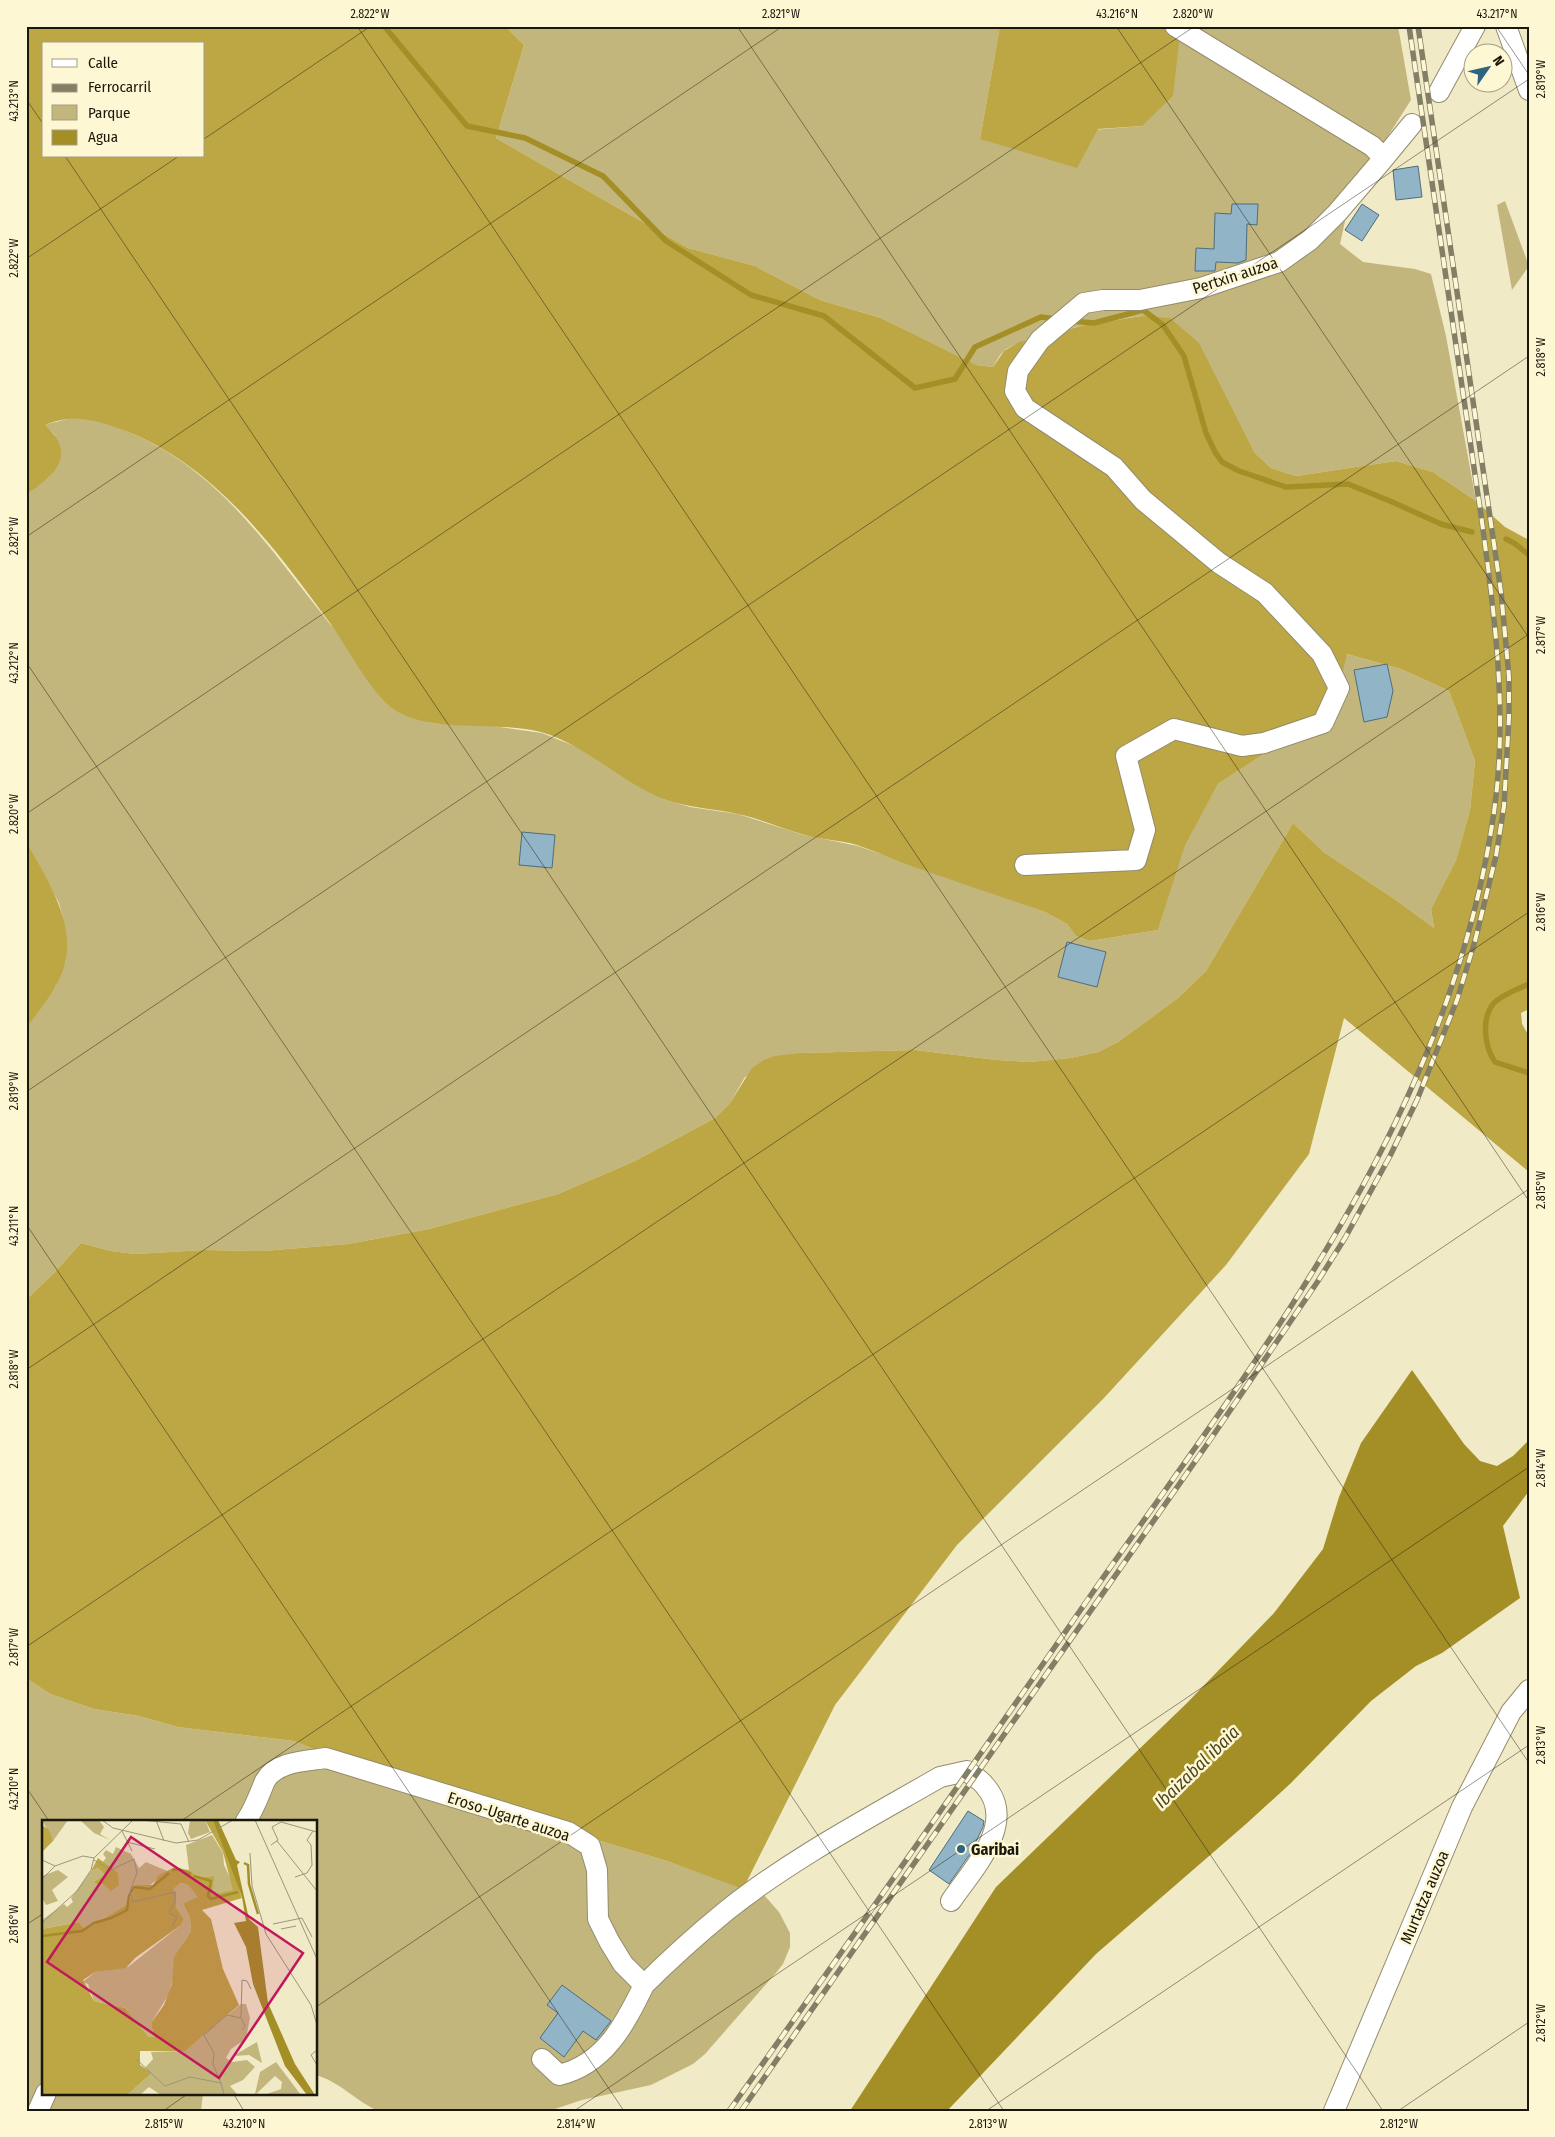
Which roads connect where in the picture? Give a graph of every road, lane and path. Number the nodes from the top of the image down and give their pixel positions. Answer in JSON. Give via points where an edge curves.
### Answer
{"nodes":[{"id":1,"x":1175,"y":26,"type":"edge"},
{"id":2,"x":1475,"y":26,"type":"edge"},
{"id":3,"x":1506,"y":26,"type":"edge"},
{"id":4,"x":1529,"y":90,"type":"edge"},
{"id":5,"x":1439,"y":92,"type":"dead end"},
{"id":6,"x":1412,"y":124,"type":"dead end"},
{"id":7,"x":1384,"y":158,"type":"junction"},
{"id":8,"x":1025,"y":865,"type":"dead end"},
{"id":9,"x":1529,"y":1690,"type":"edge"},
{"id":10,"x":247,"y":1820,"type":"edge"},
{"id":11,"x":951,"y":1901,"type":"dead end"},
{"id":12,"x":644,"y":1985,"type":"junction"},
{"id":13,"x":542,"y":2059,"type":"dead end"},
{"id":14,"x":46,"y":2094,"type":"edge"},
{"id":15,"x":38,"y":2111,"type":"edge"},
{"id":16,"x":1334,"y":2111,"type":"edge"}],
"edges":[{"from":1,"to":7,"type":"street","via":[[1372,146]]},
{"from":2,"to":5,"type":"street"},
{"from":3,"to":4,"type":"street"},
{"from":6,"to":7,"type":"street","name":"Pertxin auzoa"},
{"from":7,"to":8,"type":"street","name":"Pertxin auzoa","via":[[1337,214],[1280,262],[1201,288],[1140,300],[1084,303],[1040,340],[1018,371],[1015,391],[1025,408],[1114,467],[1143,500],[1219,563],[1265,593],[1322,654],[1339,688],[1324,723],[1264,743],[1242,746],[1174,729],[1126,756],[1145,830],[1136,860]]},
{"from":9,"to":16,"type":"street","name":"Murtatza auzoa","via":[[1511,1712],[1462,1807]]},
{"from":10,"to":12,"type":"street","name":"Eroso-Ugarte auzoa","via":[[266,1779],[286,1763],[326,1758],[568,1832],[590,1846],[597,1870],[598,1919],[623,1964]]},
{"from":11,"to":12,"type":"street","via":[[993,1838],[998,1819],[996,1803],[985,1786],[967,1771],[940,1777],[778,1874],[728,1910]]},
{"from":12,"to":13,"type":"street","via":[[616,2035],[596,2058],[576,2071],[559,2075]]},
{"from":14,"to":15,"type":"street"}]}
